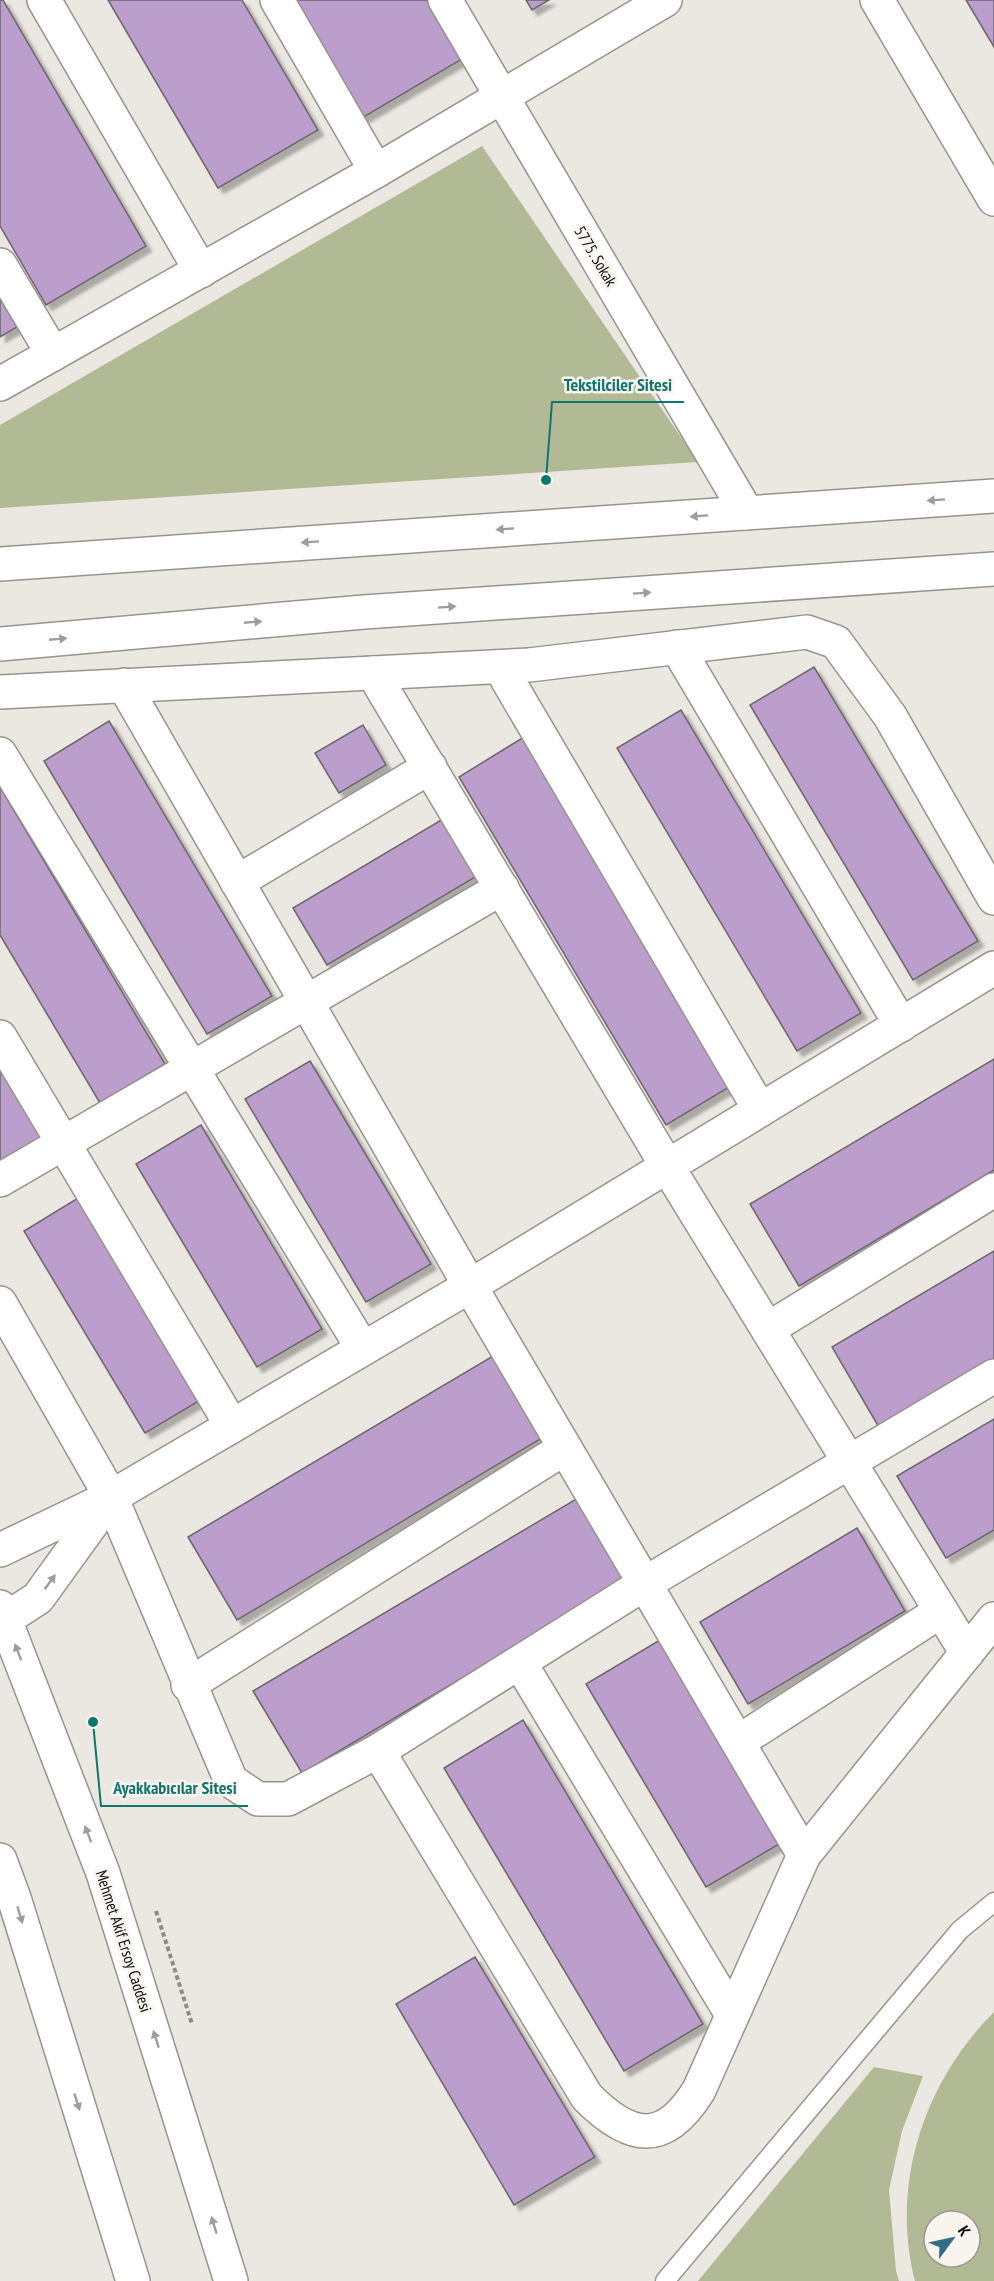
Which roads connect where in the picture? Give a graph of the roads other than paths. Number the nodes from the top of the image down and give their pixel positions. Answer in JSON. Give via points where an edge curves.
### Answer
{"nodes":[{"id":1,"x":45,"y":0,"type":"edge"},
{"id":2,"x":277,"y":0,"type":"edge"},
{"id":3,"x":445,"y":0,"type":"edge"},
{"id":4,"x":665,"y":0,"type":"edge"},
{"id":5,"x":877,"y":0,"type":"edge"},
{"id":6,"x":501,"y":96,"type":"junction"},
{"id":7,"x":376,"y":171,"type":"junction"},
{"id":8,"x":994,"y":199,"type":"edge"},
{"id":9,"x":0,"y":264,"type":"edge"},
{"id":10,"x":201,"y":271,"type":"junction"},
{"id":11,"x":53,"y":354,"type":"junction"},
{"id":12,"x":0,"y":384,"type":"edge"},
{"id":13,"x":994,"y":496,"type":"edge"},
{"id":14,"x":747,"y":513,"type":"junction"},
{"id":15,"x":0,"y":564,"type":"edge"},
{"id":16,"x":994,"y":569,"type":"edge"},
{"id":17,"x":0,"y":644,"type":"edge"},
{"id":18,"x":677,"y":647,"type":"junction"},
{"id":19,"x":500,"y":667,"type":"junction"},
{"id":20,"x":373,"y":673,"type":"junction"},
{"id":21,"x":124,"y":685,"type":"junction"},
{"id":22,"x":0,"y":692,"type":"edge"},
{"id":23,"x":0,"y":754,"type":"edge"},
{"id":24,"x":430,"y":767,"type":"junction"},
{"id":25,"x":237,"y":882,"type":"junction"},
{"id":26,"x":502,"y":888,"type":"junction"},
{"id":27,"x":994,"y":898,"type":"edge"},
{"id":28,"x":994,"y":968,"type":"edge"},
{"id":29,"x":305,"y":1000,"type":"junction"},
{"id":30,"x":900,"y":1025,"type":"junction"},
{"id":31,"x":0,"y":1037,"type":"edge"},
{"id":32,"x":191,"y":1067,"type":"junction"},
{"id":33,"x":760,"y":1110,"type":"junction"},
{"id":34,"x":64,"y":1143,"type":"junction"},
{"id":35,"x":667,"y":1166,"type":"junction"},
{"id":36,"x":0,"y":1180,"type":"edge"},
{"id":37,"x":994,"y":1190,"type":"edge"},
{"id":38,"x":470,"y":1286,"type":"junction"},
{"id":39,"x":0,"y":1303,"type":"edge"},
{"id":40,"x":768,"y":1329,"type":"junction"},
{"id":41,"x":363,"y":1349,"type":"junction"},
{"id":42,"x":994,"y":1376,"type":"edge"},
{"id":43,"x":232,"y":1426,"type":"junction"},
{"id":44,"x":565,"y":1448,"type":"junction"},
{"id":45,"x":849,"y":1463,"type":"junction"},
{"id":46,"x":111,"y":1497,"type":"junction"},
{"id":47,"x":0,"y":1550,"type":"edge"},
{"id":48,"x":644,"y":1584,"type":"junction"},
{"id":49,"x":941,"y":1611,"type":"junction"},
{"id":50,"x":3,"y":1613,"type":"edge"},
{"id":51,"x":994,"y":1619,"type":"edge"},
{"id":52,"x":967,"y":1653,"type":"junction"},
{"id":53,"x":520,"y":1663,"type":"junction"},
{"id":54,"x":188,"y":1685,"type":"junction"},
{"id":55,"x":738,"y":1742,"type":"junction"},
{"id":56,"x":378,"y":1751,"type":"junction"},
{"id":57,"x":804,"y":1855,"type":"junction"},
{"id":58,"x":0,"y":1860,"type":"edge"},
{"id":59,"x":994,"y":1902,"type":"edge"},
{"id":60,"x":731,"y":2013,"type":"junction"},
{"id":61,"x":133,"y":2281,"type":"edge"},
{"id":62,"x":231,"y":2281,"type":"edge"},
{"id":63,"x":665,"y":2281,"type":"edge"}],
"edges":[{"from":1,"to":10,"type":"street"},
{"from":2,"to":7,"type":"street"},
{"from":3,"to":6,"type":"street","name":"5775. Sokak"},
{"from":4,"to":6,"type":"street"},
{"from":5,"to":8,"type":"street"},
{"from":6,"to":7,"type":"street"},
{"from":6,"to":14,"type":"street","name":"5775. Sokak"},
{"from":7,"to":10,"type":"street"},
{"from":9,"to":11,"type":"street"},
{"from":10,"to":11,"type":"street"},
{"from":11,"to":12,"type":"street"},
{"from":13,"to":14,"type":"street","one_way":true},
{"from":14,"to":15,"type":"street","one_way":true},
{"from":17,"to":16,"type":"street","one_way":true,"via":[[364,612]]},
{"from":18,"to":19,"type":"street"},
{"from":18,"to":27,"type":"street","via":[[807,632],[836,642],[890,716]]},
{"from":18,"to":30,"type":"street"},
{"from":19,"to":20,"type":"street"},
{"from":19,"to":33,"type":"street"},
{"from":20,"to":21,"type":"street"},
{"from":20,"to":24,"type":"street"},
{"from":21,"to":22,"type":"street"},
{"from":21,"to":25,"type":"street"},
{"from":23,"to":32,"type":"street"},
{"from":24,"to":25,"type":"street"},
{"from":24,"to":26,"type":"street"},
{"from":25,"to":29,"type":"street"},
{"from":26,"to":29,"type":"street"},
{"from":26,"to":35,"type":"street"},
{"from":28,"to":30,"type":"street"},
{"from":29,"to":32,"type":"street"},
{"from":29,"to":38,"type":"street"},
{"from":30,"to":33,"type":"street"},
{"from":31,"to":34,"type":"street"},
{"from":32,"to":34,"type":"street"},
{"from":32,"to":41,"type":"street"},
{"from":33,"to":35,"type":"street"},
{"from":34,"to":36,"type":"street"},
{"from":34,"to":43,"type":"street"},
{"from":35,"to":38,"type":"street"},
{"from":35,"to":40,"type":"street"},
{"from":37,"to":40,"type":"street"},
{"from":38,"to":41,"type":"street"},
{"from":38,"to":44,"type":"street"},
{"from":39,"to":46,"type":"street"},
{"from":40,"to":45,"type":"street"},
{"from":41,"to":43,"type":"street"},
{"from":42,"to":45,"type":"street"},
{"from":43,"to":46,"type":"street"},
{"from":44,"to":48,"type":"street"},
{"from":44,"to":54,"type":"street"},
{"from":45,"to":48,"type":"street"},
{"from":45,"to":49,"type":"street"},
{"from":46,"to":47,"type":"street"},
{"from":50,"to":46,"type":"street","one_way":true,"via":[[38,1598]]},
{"from":46,"to":54,"type":"street"},
{"from":48,"to":53,"type":"street"},
{"from":48,"to":55,"type":"street"},
{"from":49,"to":52,"type":"street"},
{"from":49,"to":55,"type":"street"},
{"from":62,"to":50,"type":"street","name":"Mehmet Akif Ersoy Caddesi","one_way":true,"via":[[103,1873]]},
{"from":51,"to":52,"type":"street"},
{"from":52,"to":57,"type":"street"},
{"from":53,"to":56,"type":"street"},
{"from":53,"to":60,"type":"street"},
{"from":54,"to":56,"type":"street","via":[[231,1781],[258,1799],[288,1799]]},
{"from":55,"to":57,"type":"street"},
{"from":56,"to":60,"type":"street","via":[[587,2097],[609,2119],[633,2132],[669,2127],[686,2111],[699,2090]]},
{"from":57,"to":60,"type":"street"},
{"from":58,"to":61,"type":"street","one_way":true},
{"from":59,"to":63,"type":"lane","via":[[960,1930]]}]}
